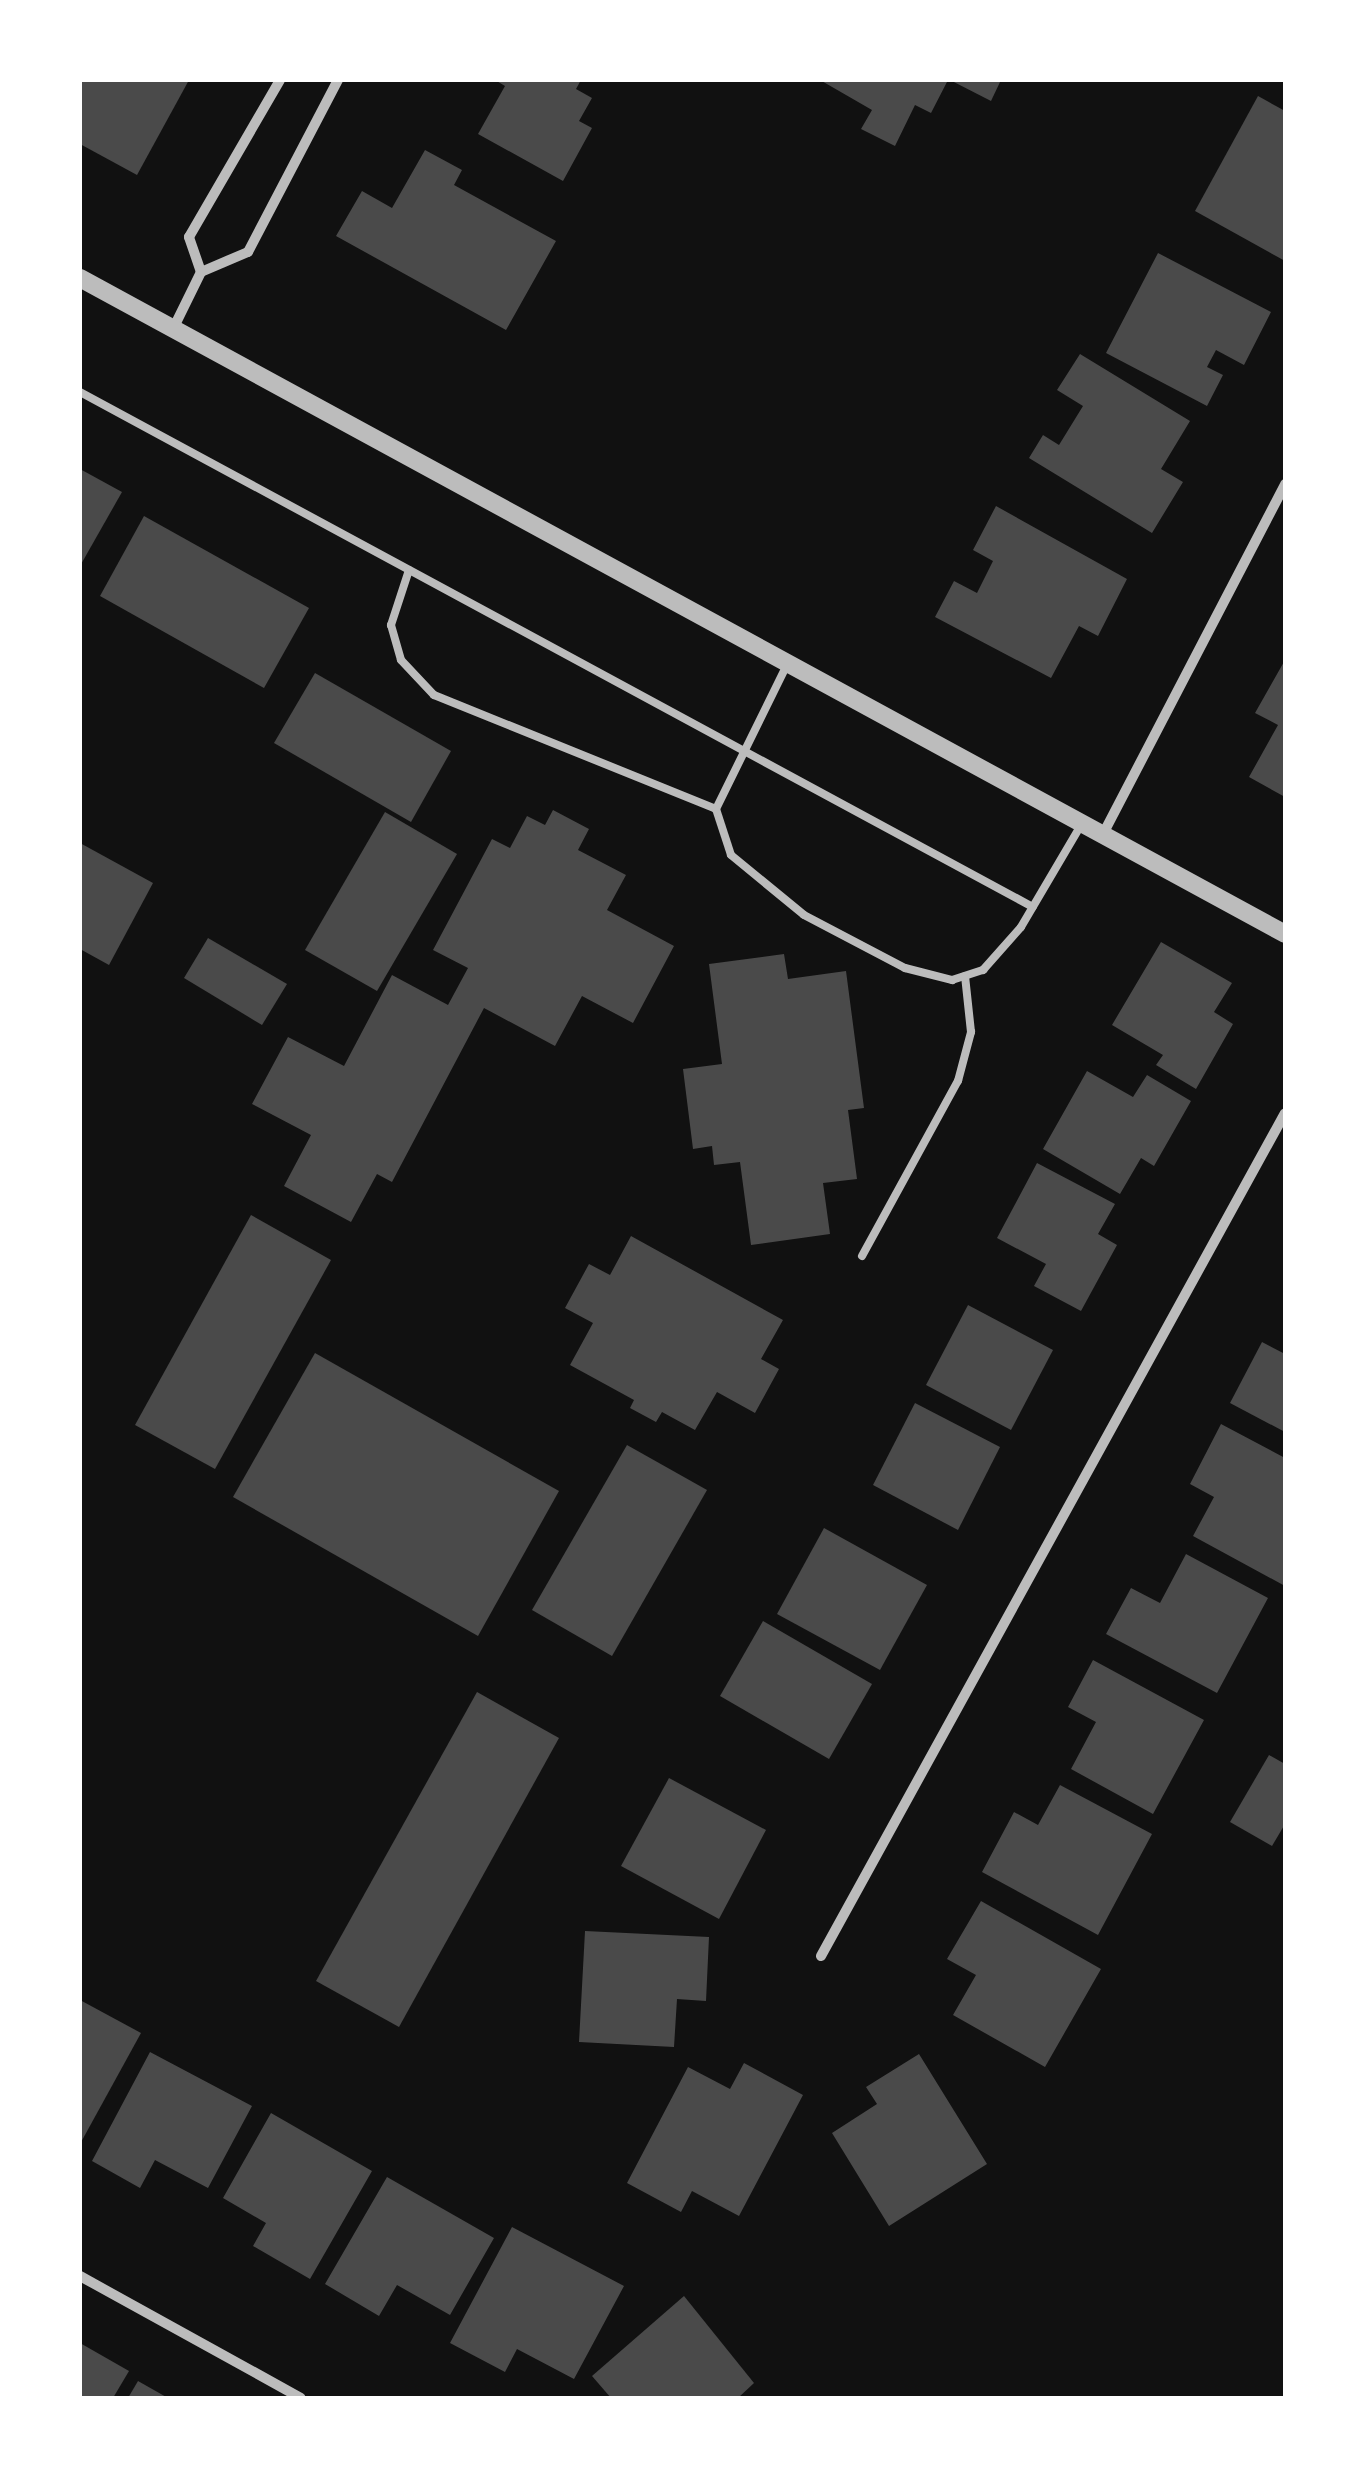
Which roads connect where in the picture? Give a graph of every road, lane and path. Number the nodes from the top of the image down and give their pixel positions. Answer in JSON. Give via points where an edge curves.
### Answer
{"nodes":[{"id":1,"x":280,"y":80,"type":"edge"},
{"id":2,"x":338,"y":80,"type":"edge"},
{"id":3,"x":202,"y":272,"type":"junction"},
{"id":4,"x":80,"y":278,"type":"edge"},
{"id":5,"x":173,"y":328,"type":"junction"},
{"id":6,"x":80,"y":392,"type":"edge"},
{"id":7,"x":1285,"y":484,"type":"edge"},
{"id":8,"x":409,"y":570,"type":"junction"},
{"id":9,"x":788,"y":665,"type":"junction"},
{"id":10,"x":742,"y":748,"type":"junction"},
{"id":11,"x":716,"y":809,"type":"junction"},
{"id":12,"x":1081,"y":826,"type":"junction"},
{"id":13,"x":1101,"y":837,"type":"junction"},
{"id":14,"x":1033,"y":908,"type":"junction"},
{"id":15,"x":1285,"y":934,"type":"edge"},
{"id":16,"x":965,"y":976,"type":"junction"},
{"id":17,"x":1285,"y":1113,"type":"edge"},
{"id":18,"x":862,"y":1256,"type":"dead end"},
{"id":19,"x":821,"y":1956,"type":"dead end"},
{"id":20,"x":80,"y":2276,"type":"edge"},
{"id":21,"x":301,"y":2398,"type":"edge"}],
"edges":[{"from":1,"to":3,"type":"street","via":[[189,236]]},
{"from":2,"to":3,"type":"street","via":[[248,252]]},
{"from":3,"to":5,"type":"street"},
{"from":4,"to":5,"type":"street"},
{"from":5,"to":9,"type":"street"},
{"from":6,"to":8,"type":"lane"},
{"from":7,"to":13,"type":"street"},
{"from":8,"to":10,"type":"lane"},
{"from":8,"to":11,"type":"lane","via":[[391,625],[401,660],[434,695]]},
{"from":9,"to":10,"type":"lane"},
{"from":9,"to":12,"type":"street"},
{"from":10,"to":11,"type":"lane"},
{"from":10,"to":14,"type":"lane"},
{"from":11,"to":16,"type":"lane","via":[[731,855],[804,915],[905,968],[952,980]]},
{"from":12,"to":13,"type":"street"},
{"from":12,"to":14,"type":"lane"},
{"from":13,"to":15,"type":"street"},
{"from":14,"to":16,"type":"lane","via":[[983,970]]},
{"from":16,"to":18,"type":"lane","via":[[971,1032],[958,1081]]},
{"from":17,"to":19,"type":"street"},
{"from":20,"to":21,"type":"street"}]}
